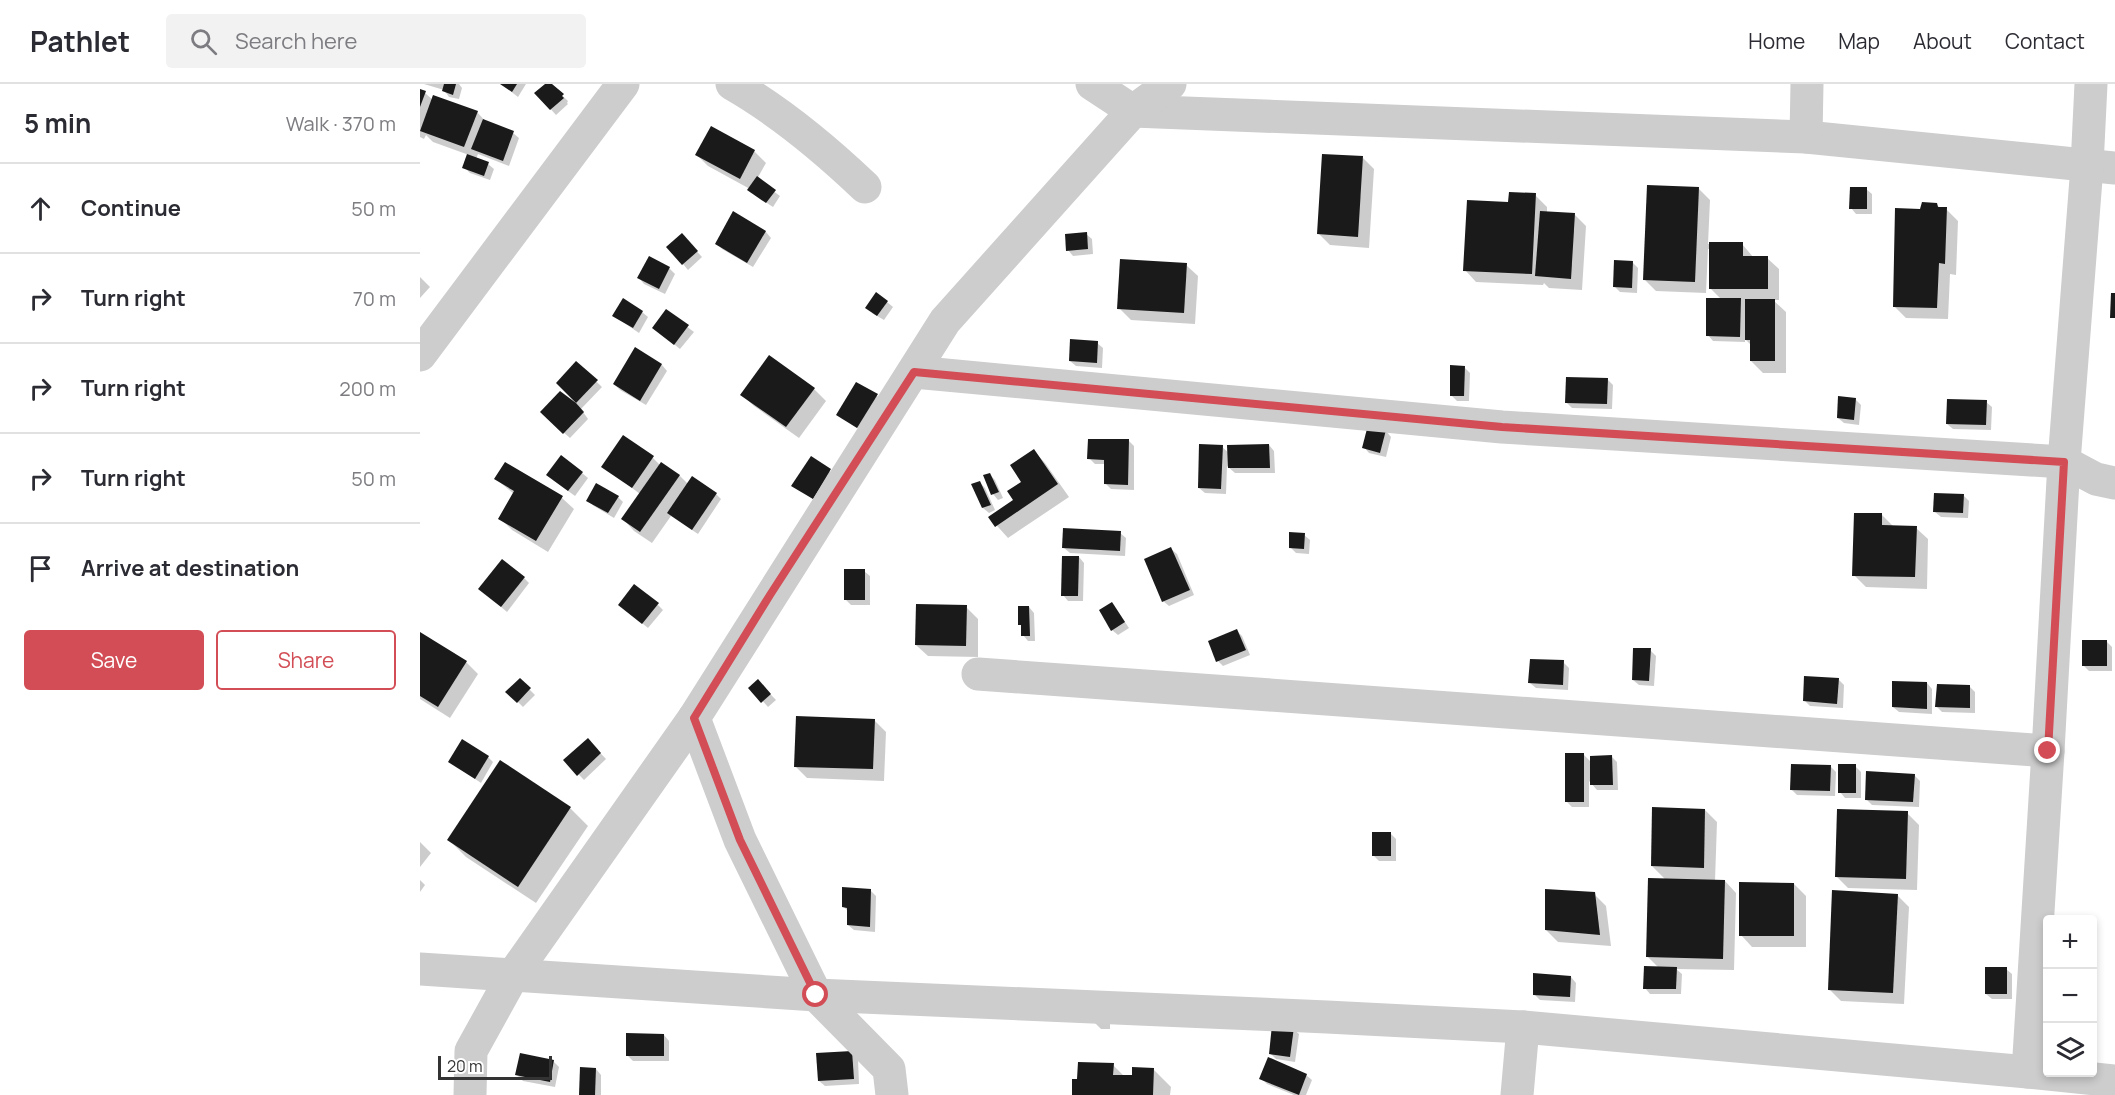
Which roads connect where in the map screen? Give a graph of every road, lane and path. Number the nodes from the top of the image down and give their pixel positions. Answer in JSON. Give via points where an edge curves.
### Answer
{"nodes":[{"id":1,"x":623,"y":84,"type":"edge"},
{"id":2,"x":732,"y":84,"type":"edge"},
{"id":3,"x":1092,"y":84,"type":"edge"},
{"id":4,"x":1170,"y":84,"type":"edge"},
{"id":5,"x":1806,"y":84,"type":"edge"},
{"id":6,"x":2091,"y":84,"type":"edge"},
{"id":7,"x":1133,"y":111,"type":"junction"},
{"id":8,"x":1806,"y":137,"type":"junction"},
{"id":9,"x":2101,"y":167,"type":"edge"},
{"id":10,"x":865,"y":187,"type":"dead end"},
{"id":11,"x":420,"y":355,"type":"edge"},
{"id":12,"x":914,"y":372,"type":"junction"},
{"id":13,"x":2064,"y":462,"type":"junction"},
{"id":14,"x":2115,"y":483,"type":"edge"},
{"id":15,"x":978,"y":674,"type":"dead end"},
{"id":16,"x":694,"y":718,"type":"junction"},
{"id":17,"x":2048,"y":751,"type":"junction"},
{"id":18,"x":420,"y":969,"type":"edge"},
{"id":19,"x":513,"y":975,"type":"junction"},
{"id":20,"x":816,"y":995,"type":"junction"},
{"id":21,"x":1523,"y":1027,"type":"junction"},
{"id":22,"x":2028,"y":1072,"type":"junction"},
{"id":23,"x":2115,"y":1082,"type":"edge"},
{"id":24,"x":470,"y":1095,"type":"edge"},
{"id":25,"x":892,"y":1095,"type":"edge"},
{"id":26,"x":1517,"y":1095,"type":"edge"}],
"edges":[{"from":1,"to":11,"type":"street"},
{"from":2,"to":10,"type":"street","via":[[800,130]]},
{"from":3,"to":7,"type":"street"},
{"from":4,"to":7,"type":"street"},
{"from":5,"to":8,"type":"street"},
{"from":6,"to":9,"type":"street"},
{"from":7,"to":8,"type":"street"},
{"from":7,"to":12,"type":"street","via":[[945,321]]},
{"from":8,"to":9,"type":"street"},
{"from":9,"to":13,"type":"street"},
{"from":12,"to":13,"type":"street","via":[[1502,427]]},
{"from":12,"to":16,"type":"street"},
{"from":13,"to":14,"type":"street","via":[[2096,479]]},
{"from":13,"to":17,"type":"street"},
{"from":15,"to":17,"type":"street"},
{"from":16,"to":19,"type":"street"},
{"from":16,"to":20,"type":"street","via":[[740,840]]},
{"from":17,"to":22,"type":"street"},
{"from":18,"to":19,"type":"street"},
{"from":19,"to":20,"type":"street"},
{"from":19,"to":24,"type":"street","via":[[471,1051]]},
{"from":20,"to":21,"type":"street"},
{"from":20,"to":25,"type":"street","via":[[889,1069]]},
{"from":21,"to":22,"type":"street"},
{"from":21,"to":26,"type":"street"},
{"from":22,"to":23,"type":"street"}]}
